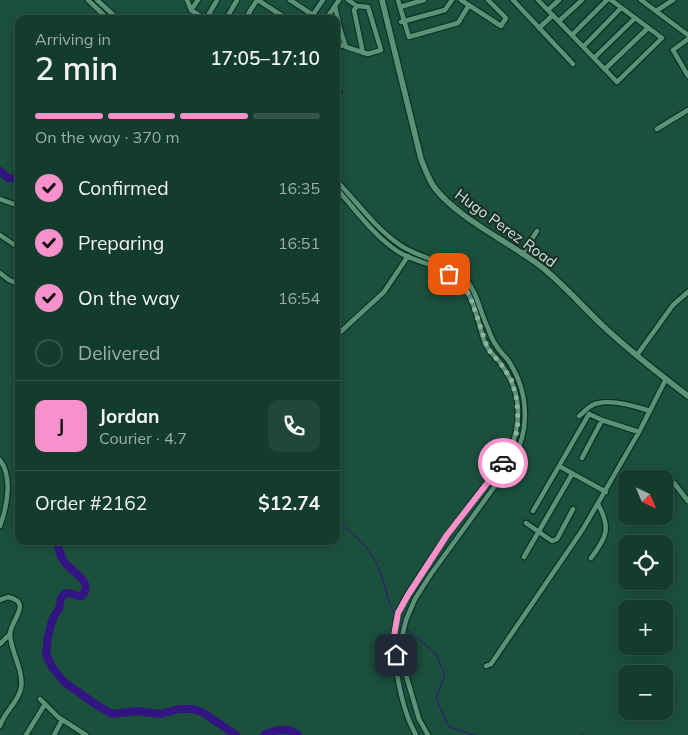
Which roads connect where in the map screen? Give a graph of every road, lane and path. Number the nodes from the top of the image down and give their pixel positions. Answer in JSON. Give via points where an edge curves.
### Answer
{"nodes":[{"id":1,"x":88,"y":0,"type":"edge"},
{"id":2,"x":97,"y":0,"type":"edge"},
{"id":3,"x":187,"y":0,"type":"edge"},
{"id":4,"x":198,"y":0,"type":"edge"},
{"id":5,"x":217,"y":0,"type":"edge"},
{"id":6,"x":237,"y":0,"type":"edge"},
{"id":7,"x":257,"y":0,"type":"edge"},
{"id":8,"x":290,"y":0,"type":"edge"},
{"id":9,"x":323,"y":0,"type":"edge"},
{"id":10,"x":339,"y":0,"type":"edge"},
{"id":11,"x":348,"y":0,"type":"edge"},
{"id":12,"x":382,"y":0,"type":"edge"},
{"id":13,"x":398,"y":0,"type":"edge"},
{"id":14,"x":424,"y":0,"type":"edge"},
{"id":15,"x":452,"y":0,"type":"edge"},
{"id":16,"x":462,"y":0,"type":"edge"},
{"id":17,"x":488,"y":0,"type":"edge"},
{"id":18,"x":513,"y":0,"type":"edge"},
{"id":19,"x":538,"y":0,"type":"edge"},
{"id":20,"x":559,"y":0,"type":"edge"},
{"id":21,"x":582,"y":0,"type":"edge"},
{"id":22,"x":609,"y":0,"type":"edge"},
{"id":23,"x":641,"y":0,"type":"edge"},
{"id":24,"x":673,"y":0,"type":"edge"},
{"id":25,"x":469,"y":5,"type":"junction"},
{"id":26,"x":335,"y":6,"type":"junction"},
{"id":27,"x":356,"y":6,"type":"junction"},
{"id":28,"x":400,"y":7,"type":"junction"},
{"id":29,"x":621,"y":8,"type":"junction"},
{"id":30,"x":191,"y":10,"type":"junction"},
{"id":31,"x":548,"y":10,"type":"junction"},
{"id":32,"x":656,"y":11,"type":"junction"},
{"id":33,"x":248,"y":14,"type":"edge"},
{"id":34,"x":104,"y":15,"type":"edge"},
{"id":35,"x":114,"y":15,"type":"edge"},
{"id":36,"x":199,"y":15,"type":"edge"},
{"id":37,"x":208,"y":15,"type":"edge"},
{"id":38,"x":228,"y":15,"type":"edge"},
{"id":39,"x":281,"y":15,"type":"edge"},
{"id":40,"x":309,"y":15,"type":"edge"},
{"id":41,"x":312,"y":15,"type":"edge"},
{"id":42,"x":329,"y":15,"type":"edge"},
{"id":43,"x":336,"y":15,"type":"edge"},
{"id":44,"x":553,"y":15,"type":"junction"},
{"id":45,"x":635,"y":18,"type":"junction"},
{"id":46,"x":559,"y":21,"type":"junction"},
{"id":47,"x":402,"y":22,"type":"junction"},
{"id":48,"x":539,"y":28,"type":"junction"},
{"id":49,"x":648,"y":28,"type":"junction"},
{"id":50,"x":340,"y":35,"type":"edge"},
{"id":51,"x":572,"y":35,"type":"junction"},
{"id":52,"x":688,"y":35,"type":"edge"},
{"id":53,"x":688,"y":39,"type":"edge"},
{"id":54,"x":344,"y":45,"type":"junction"},
{"id":55,"x":340,"y":46,"type":"edge"},
{"id":56,"x":584,"y":46,"type":"junction"},
{"id":57,"x":363,"y":53,"type":"junction"},
{"id":58,"x":594,"y":58,"type":"junction"},
{"id":59,"x":573,"y":64,"type":"dead end"},
{"id":60,"x":605,"y":69,"type":"junction"},
{"id":61,"x":688,"y":76,"type":"edge"},
{"id":62,"x":688,"y":110,"type":"edge"},
{"id":63,"x":657,"y":129,"type":"dead end"},
{"id":64,"x":340,"y":184,"type":"edge"},
{"id":65,"x":340,"y":193,"type":"edge"},
{"id":66,"x":0,"y":199,"type":"edge"},
{"id":67,"x":15,"y":205,"type":"edge"},
{"id":68,"x":537,"y":231,"type":"dead end"},
{"id":69,"x":0,"y":235,"type":"edge"},
{"id":70,"x":15,"y":245,"type":"edge"},
{"id":71,"x":410,"y":252,"type":"junction"},
{"id":72,"x":522,"y":254,"type":"junction"},
{"id":73,"x":408,"y":257,"type":"junction"},
{"id":74,"x":0,"y":273,"type":"edge"},
{"id":75,"x":15,"y":282,"type":"edge"},
{"id":76,"x":464,"y":282,"type":"junction"},
{"id":77,"x":688,"y":292,"type":"edge"},
{"id":78,"x":340,"y":332,"type":"edge"},
{"id":79,"x":637,"y":355,"type":"junction"},
{"id":80,"x":666,"y":379,"type":"junction"},
{"id":81,"x":688,"y":396,"type":"edge"},
{"id":82,"x":650,"y":411,"type":"junction"},
{"id":83,"x":579,"y":416,"type":"dead end"},
{"id":84,"x":602,"y":420,"type":"junction"},
{"id":85,"x":639,"y":432,"type":"junction"},
{"id":86,"x":582,"y":458,"type":"dead end"},
{"id":87,"x":510,"y":459,"type":"junction"},
{"id":88,"x":0,"y":460,"type":"edge"},
{"id":89,"x":502,"y":464,"type":"junction"},
{"id":90,"x":558,"y":466,"type":"junction"},
{"id":91,"x":508,"y":468,"type":"junction"},
{"id":92,"x":572,"y":474,"type":"junction"},
{"id":93,"x":674,"y":483,"type":"dead end"},
{"id":94,"x":606,"y":492,"type":"junction"},
{"id":95,"x":688,"y":501,"type":"edge"},
{"id":96,"x":598,"y":504,"type":"junction"},
{"id":97,"x":573,"y":509,"type":"dead end"},
{"id":98,"x":533,"y":511,"type":"dead end"},
{"id":99,"x":526,"y":523,"type":"dead end"},
{"id":100,"x":0,"y":526,"type":"edge"},
{"id":101,"x":539,"y":533,"type":"junction"},
{"id":102,"x":524,"y":557,"type":"dead end"},
{"id":103,"x":591,"y":558,"type":"dead end"},
{"id":104,"x":0,"y":600,"type":"edge"},
{"id":105,"x":10,"y":634,"type":"junction"},
{"id":106,"x":0,"y":644,"type":"edge"},
{"id":107,"x":486,"y":666,"type":"dead end"},
{"id":108,"x":40,"y":699,"type":"dead end"},
{"id":109,"x":45,"y":704,"type":"junction"},
{"id":110,"x":62,"y":720,"type":"junction"},
{"id":111,"x":0,"y":723,"type":"edge"},
{"id":112,"x":26,"y":735,"type":"edge"},
{"id":113,"x":54,"y":735,"type":"edge"},
{"id":114,"x":86,"y":735,"type":"edge"},
{"id":115,"x":416,"y":735,"type":"edge"},
{"id":116,"x":428,"y":735,"type":"edge"}],
"edges":[{"from":1,"to":34,"type":"street"},
{"from":2,"to":35,"type":"street"},
{"from":3,"to":30,"type":"street"},
{"from":4,"to":30,"type":"street"},
{"from":5,"to":37,"type":"street"},
{"from":6,"to":38,"type":"street"},
{"from":7,"to":33,"type":"street"},
{"from":7,"to":39,"type":"street"},
{"from":8,"to":40,"type":"street"},
{"from":9,"to":41,"type":"street"},
{"from":10,"to":26,"type":"street"},
{"from":11,"to":27,"type":"street"},
{"from":12,"to":72,"type":"street","name":"Hugo Perez Road","via":[[427,176],[441,196]]},
{"from":13,"to":28,"type":"street"},
{"from":14,"to":28,"type":"street"},
{"from":15,"to":47,"type":"street","via":[[445,10]]},
{"from":16,"to":25,"type":"street"},
{"from":17,"to":25,"type":"street","via":[[506,18],[501,26]]},
{"from":18,"to":48,"type":"street"},
{"from":19,"to":31,"type":"street"},
{"from":20,"to":31,"type":"street"},
{"from":21,"to":46,"type":"street"},
{"from":22,"to":29,"type":"street"},
{"from":22,"to":51,"type":"street"},
{"from":23,"to":32,"type":"street"},
{"from":24,"to":32,"type":"street"},
{"from":25,"to":47,"type":"street","via":[[458,23],[408,37]]},
{"from":26,"to":42,"type":"street"},
{"from":26,"to":43,"type":"street"},
{"from":27,"to":57,"type":"street","via":[[354,10]]},
{"from":27,"to":57,"type":"street","via":[[368,7],[380,50]]},
{"from":28,"to":47,"type":"street"},
{"from":29,"to":45,"type":"street"},
{"from":29,"to":56,"type":"street"},
{"from":30,"to":36,"type":"street"},
{"from":31,"to":44,"type":"street"},
{"from":32,"to":52,"type":"street"},
{"from":44,"to":46,"type":"street"},
{"from":44,"to":48,"type":"street"},
{"from":45,"to":49,"type":"street"},
{"from":45,"to":58,"type":"street"},
{"from":46,"to":51,"type":"street"},
{"from":48,"to":59,"type":"street"},
{"from":49,"to":60,"type":"street"},
{"from":49,"to":60,"type":"street","via":[[662,38],[617,82]]},
{"from":50,"to":54,"type":"street"},
{"from":51,"to":56,"type":"street"},
{"from":53,"to":61,"type":"street","via":[[673,50]]},
{"from":54,"to":55,"type":"street"},
{"from":54,"to":57,"type":"street"},
{"from":56,"to":58,"type":"street"},
{"from":58,"to":60,"type":"street"},
{"from":62,"to":63,"type":"street"},
{"from":64,"to":71,"type":"street","via":[[388,237]]},
{"from":65,"to":73,"type":"street","via":[[373,231]]},
{"from":66,"to":67,"type":"street"},
{"from":68,"to":72,"type":"street"},
{"from":69,"to":70,"type":"street"},
{"from":71,"to":73,"type":"street"},
{"from":71,"to":76,"type":"street","via":[[443,264],[461,275]]},
{"from":72,"to":79,"type":"street","name":"Hugo Perez Road","via":[[566,287],[603,326]]},
{"from":73,"to":76,"type":"street"},
{"from":73,"to":78,"type":"street","via":[[384,292]]},
{"from":74,"to":75,"type":"street"},
{"from":76,"to":87,"type":"street","via":[[488,349],[512,381],[518,422]]},
{"from":76,"to":87,"type":"street","via":[[475,293],[495,345],[519,379],[525,401],[522,437]]},
{"from":77,"to":79,"type":"street","via":[[673,305]]},
{"from":79,"to":80,"type":"street","name":"Hugo Perez Road"},
{"from":80,"to":81,"type":"street","name":"Hugo Perez Road"},
{"from":80,"to":82,"type":"street"},
{"from":82,"to":83,"type":"street","via":[[609,402],[592,404]]},
{"from":82,"to":85,"type":"street"},
{"from":84,"to":85,"type":"street"},
{"from":84,"to":86,"type":"street"},
{"from":84,"to":90,"type":"street","via":[[589,414]]},
{"from":85,"to":94,"type":"street"},
{"from":87,"to":89,"type":"street","via":[[503,460]]},
{"from":87,"to":91,"type":"street","via":[[512,465]]},
{"from":88,"to":100,"type":"street","via":[[4,465],[8,489]]},
{"from":89,"to":91,"type":"street"},
{"from":89,"to":115,"type":"street","via":[[447,535],[398,613],[394,636],[397,674],[409,723]]},
{"from":90,"to":92,"type":"street"},
{"from":90,"to":98,"type":"street"},
{"from":91,"to":116,"type":"street","via":[[431,574],[406,620],[402,637],[406,675],[419,719]]},
{"from":92,"to":94,"type":"street"},
{"from":92,"to":101,"type":"street"},
{"from":93,"to":95,"type":"street"},
{"from":94,"to":96,"type":"street"},
{"from":96,"to":103,"type":"street","via":[[607,526],[606,534]]},
{"from":96,"to":107,"type":"street","via":[[574,544],[491,664]]},
{"from":97,"to":101,"type":"street","via":[[557,539],[552,541]]},
{"from":99,"to":101,"type":"street"},
{"from":101,"to":102,"type":"street"},
{"from":104,"to":105,"type":"street","via":[[8,597],[19,604]]},
{"from":105,"to":106,"type":"street"},
{"from":105,"to":111,"type":"street","via":[[21,689]]},
{"from":108,"to":109,"type":"street"},
{"from":109,"to":110,"type":"street"},
{"from":109,"to":112,"type":"street"},
{"from":110,"to":113,"type":"street"},
{"from":110,"to":114,"type":"street"}]}
